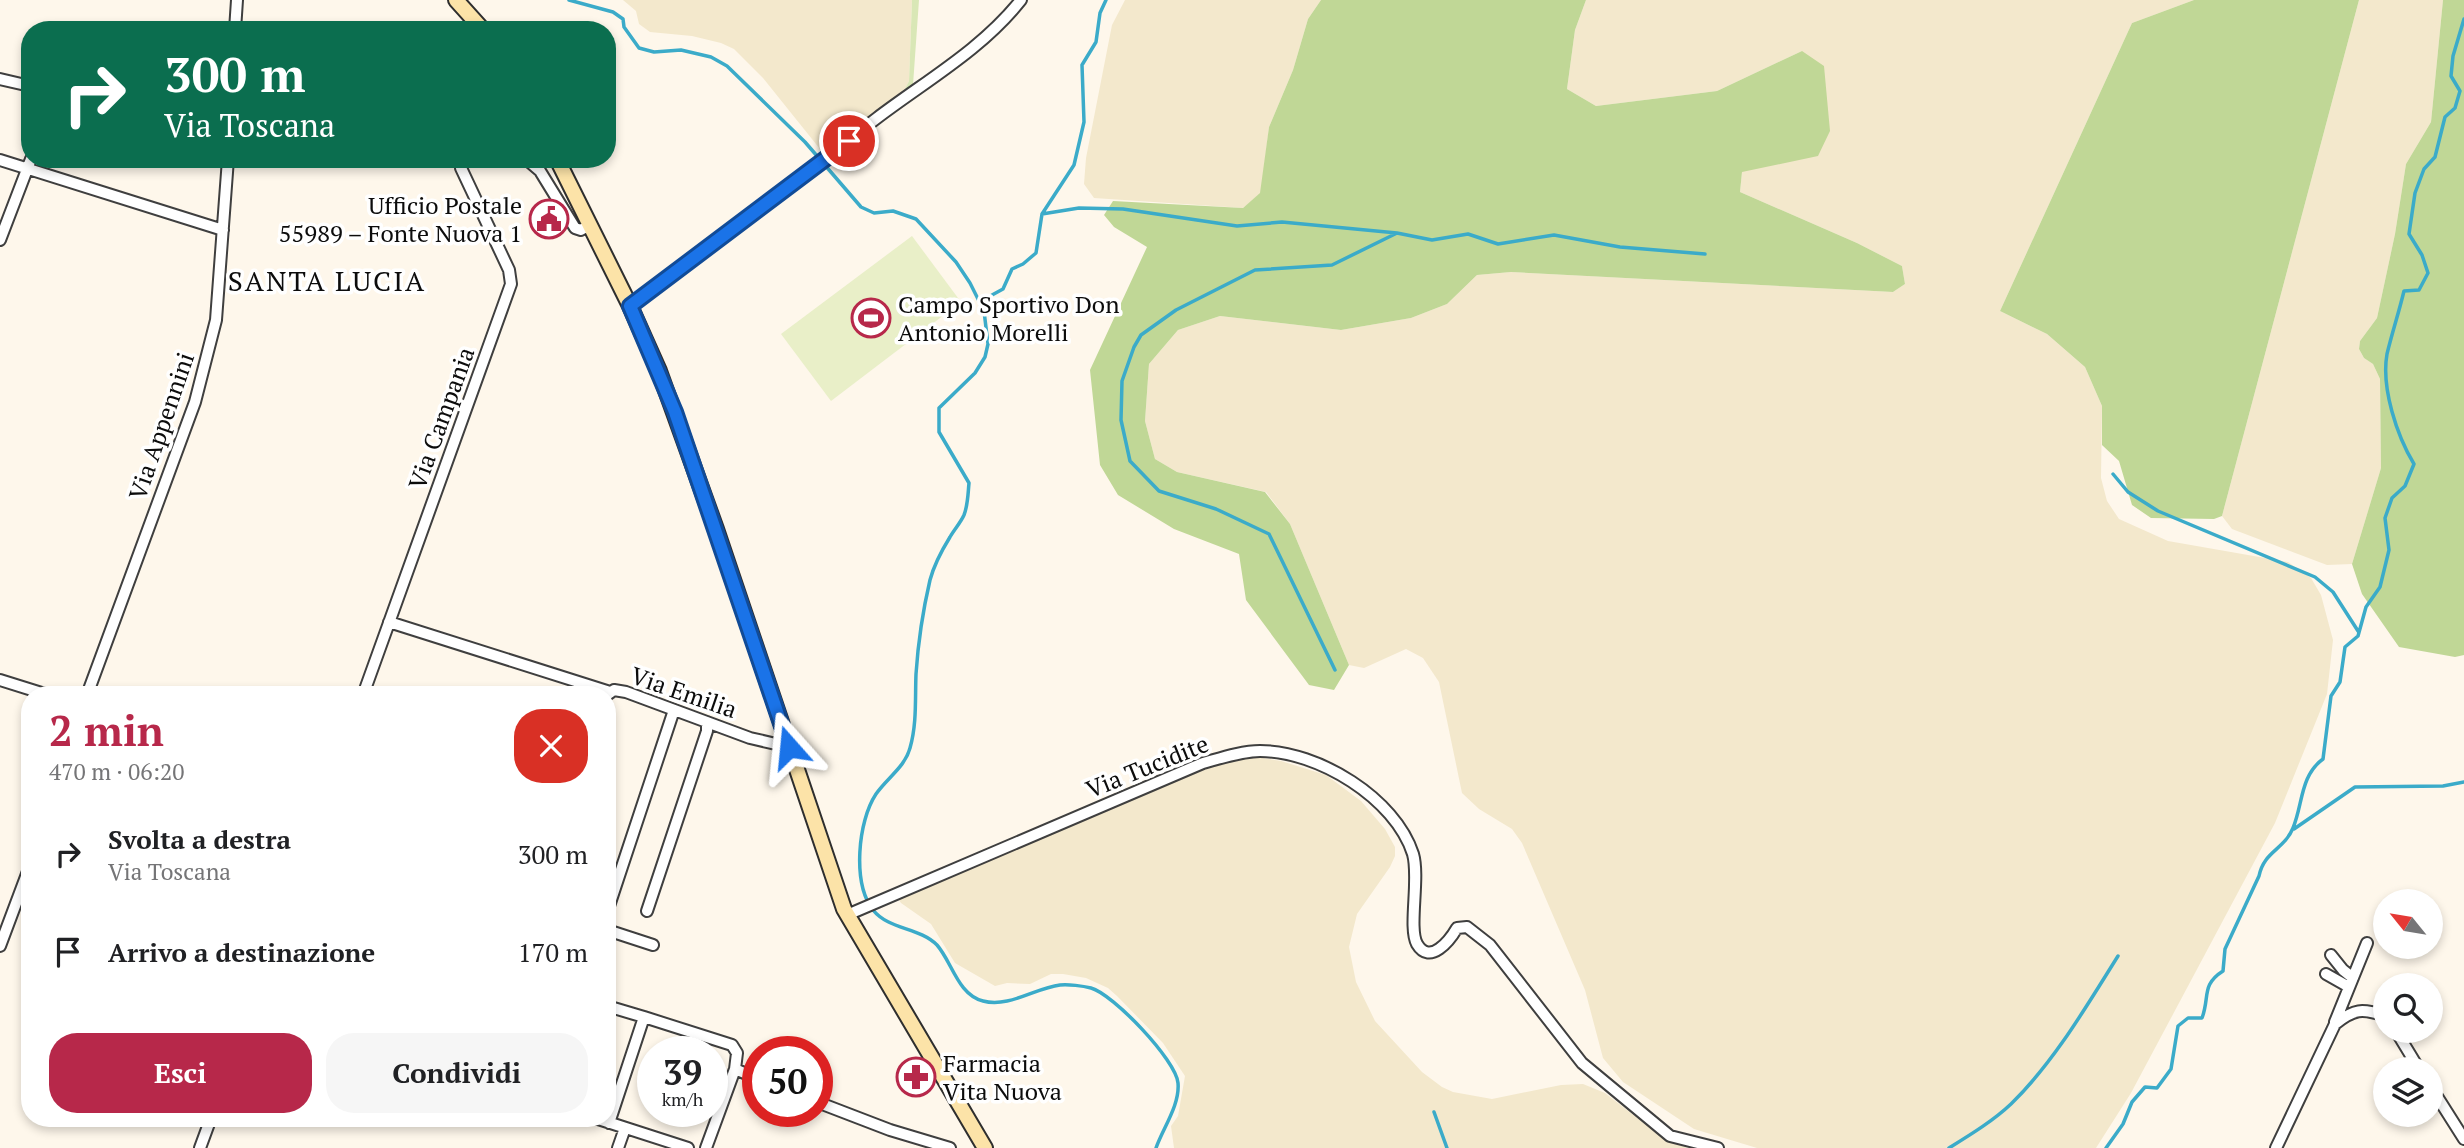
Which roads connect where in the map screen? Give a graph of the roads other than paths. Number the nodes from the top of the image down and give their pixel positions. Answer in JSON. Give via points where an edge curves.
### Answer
{"nodes":[{"id":1,"x":237,"y":0,"type":"edge"},
{"id":2,"x":456,"y":0,"type":"edge"},
{"id":3,"x":1020,"y":0,"type":"edge"},
{"id":4,"x":236,"y":21,"type":"edge"},
{"id":5,"x":475,"y":21,"type":"edge"},
{"id":6,"x":0,"y":79,"type":"edge"},
{"id":7,"x":21,"y":84,"type":"edge"},
{"id":8,"x":0,"y":160,"type":"edge"},
{"id":9,"x":21,"y":162,"type":"edge"},
{"id":10,"x":27,"y":168,"type":"edge"},
{"id":11,"x":43,"y":168,"type":"edge"},
{"id":12,"x":227,"y":168,"type":"edge"},
{"id":13,"x":461,"y":168,"type":"edge"},
{"id":14,"x":537,"y":168,"type":"edge"},
{"id":15,"x":562,"y":168,"type":"edge"},
{"id":16,"x":590,"y":225,"type":"junction"},
{"id":17,"x":223,"y":230,"type":"junction"},
{"id":18,"x":0,"y":240,"type":"edge"},
{"id":19,"x":630,"y":306,"type":"junction"},
{"id":20,"x":389,"y":622,"type":"junction"},
{"id":21,"x":0,"y":680,"type":"edge"},
{"id":22,"x":90,"y":686,"type":"edge"},
{"id":23,"x":366,"y":686,"type":"edge"},
{"id":24,"x":587,"y":686,"type":"edge"},
{"id":25,"x":21,"y":687,"type":"edge"},
{"id":26,"x":616,"y":693,"type":"edge"},
{"id":27,"x":674,"y":710,"type":"junction"},
{"id":28,"x":707,"y":722,"type":"junction"},
{"id":29,"x":789,"y":747,"type":"junction"},
{"id":30,"x":616,"y":885,"type":"edge"},
{"id":31,"x":21,"y":890,"type":"edge"},
{"id":32,"x":647,"y":911,"type":"dead end"},
{"id":33,"x":853,"y":912,"type":"junction"},
{"id":34,"x":616,"y":933,"type":"edge"},
{"id":35,"x":2367,"y":943,"type":"dead end"},
{"id":36,"x":653,"y":945,"type":"dead end"},
{"id":37,"x":0,"y":946,"type":"edge"},
{"id":38,"x":2331,"y":955,"type":"dead end"},
{"id":39,"x":2326,"y":974,"type":"dead end"},
{"id":40,"x":2351,"y":983,"type":"junction"},
{"id":41,"x":616,"y":1009,"type":"edge"},
{"id":42,"x":2373,"y":1012,"type":"edge"},
{"id":43,"x":643,"y":1017,"type":"junction"},
{"id":44,"x":2335,"y":1024,"type":"junction"},
{"id":45,"x":735,"y":1069,"type":"junction"},
{"id":46,"x":742,"y":1072,"type":"edge"},
{"id":47,"x":616,"y":1101,"type":"edge"},
{"id":48,"x":2443,"y":1106,"type":"edge"},
{"id":49,"x":833,"y":1108,"type":"edge"},
{"id":50,"x":616,"y":1125,"type":"edge"},
{"id":51,"x":208,"y":1127,"type":"edge"},
{"id":52,"x":625,"y":1128,"type":"junction"},
{"id":53,"x":2464,"y":1139,"type":"edge"},
{"id":54,"x":200,"y":1148,"type":"edge"},
{"id":55,"x":618,"y":1148,"type":"edge"},
{"id":56,"x":688,"y":1148,"type":"edge"},
{"id":57,"x":706,"y":1148,"type":"edge"},
{"id":58,"x":950,"y":1148,"type":"edge"},
{"id":59,"x":985,"y":1148,"type":"edge"},
{"id":60,"x":1718,"y":1148,"type":"edge"},
{"id":61,"x":2276,"y":1148,"type":"edge"}],
"edges":[{"from":1,"to":4,"type":"street"},
{"from":2,"to":5,"type":"main road"},
{"from":3,"to":19,"type":"street","via":[[953,66],[878,117]]},
{"from":6,"to":7,"type":"street"},
{"from":8,"to":9,"type":"street"},
{"from":10,"to":18,"type":"street"},
{"from":11,"to":17,"type":"street"},
{"from":12,"to":17,"type":"street","name":"Via Appennini"},
{"from":13,"to":20,"type":"street","name":"Via Campania","via":[[509,270],[511,284]]},
{"from":14,"to":16,"type":"street","via":[[575,228]]},
{"from":15,"to":16,"type":"main road"},
{"from":16,"to":19,"type":"main road"},
{"from":17,"to":22,"type":"street","name":"Via Appennini","via":[[211,367]]},
{"from":19,"to":29,"type":"main road","via":[[675,412]]},
{"from":20,"to":23,"type":"street","name":"Via Campania"},
{"from":20,"to":24,"type":"street","name":"Via Emilia"},
{"from":21,"to":25,"type":"street"},
{"from":26,"to":27,"type":"street","name":"Via Emilia"},
{"from":27,"to":28,"type":"street","name":"Via Emilia"},
{"from":27,"to":30,"type":"street"},
{"from":28,"to":29,"type":"street","name":"Via Emilia"},
{"from":28,"to":32,"type":"street"},
{"from":29,"to":33,"type":"main road"},
{"from":31,"to":37,"type":"street"},
{"from":33,"to":59,"type":"main road"},
{"from":33,"to":60,"type":"street","name":"Via Tucidite","via":[[1203,764],[1260,751],[1293,755],[1350,779],[1388,814],[1404,837],[1415,869],[1413,931],[1418,946],[1435,952],[1457,928],[1467,928],[1490,945],[1582,1063],[1670,1136]]},
{"from":34,"to":36,"type":"street"},
{"from":35,"to":40,"type":"street"},
{"from":38,"to":40,"type":"street"},
{"from":39,"to":40,"type":"street"},
{"from":40,"to":44,"type":"street"},
{"from":41,"to":43,"type":"street"},
{"from":42,"to":44,"type":"street","via":[[2350,1013]]},
{"from":43,"to":45,"type":"street","via":[[732,1045],[737,1053]]},
{"from":43,"to":47,"type":"street"},
{"from":44,"to":61,"type":"street"},
{"from":45,"to":46,"type":"street"},
{"from":45,"to":57,"type":"street"},
{"from":48,"to":53,"type":"street"},
{"from":49,"to":58,"type":"street"},
{"from":50,"to":52,"type":"street"},
{"from":51,"to":54,"type":"street"},
{"from":52,"to":55,"type":"street"},
{"from":52,"to":56,"type":"street"}]}
